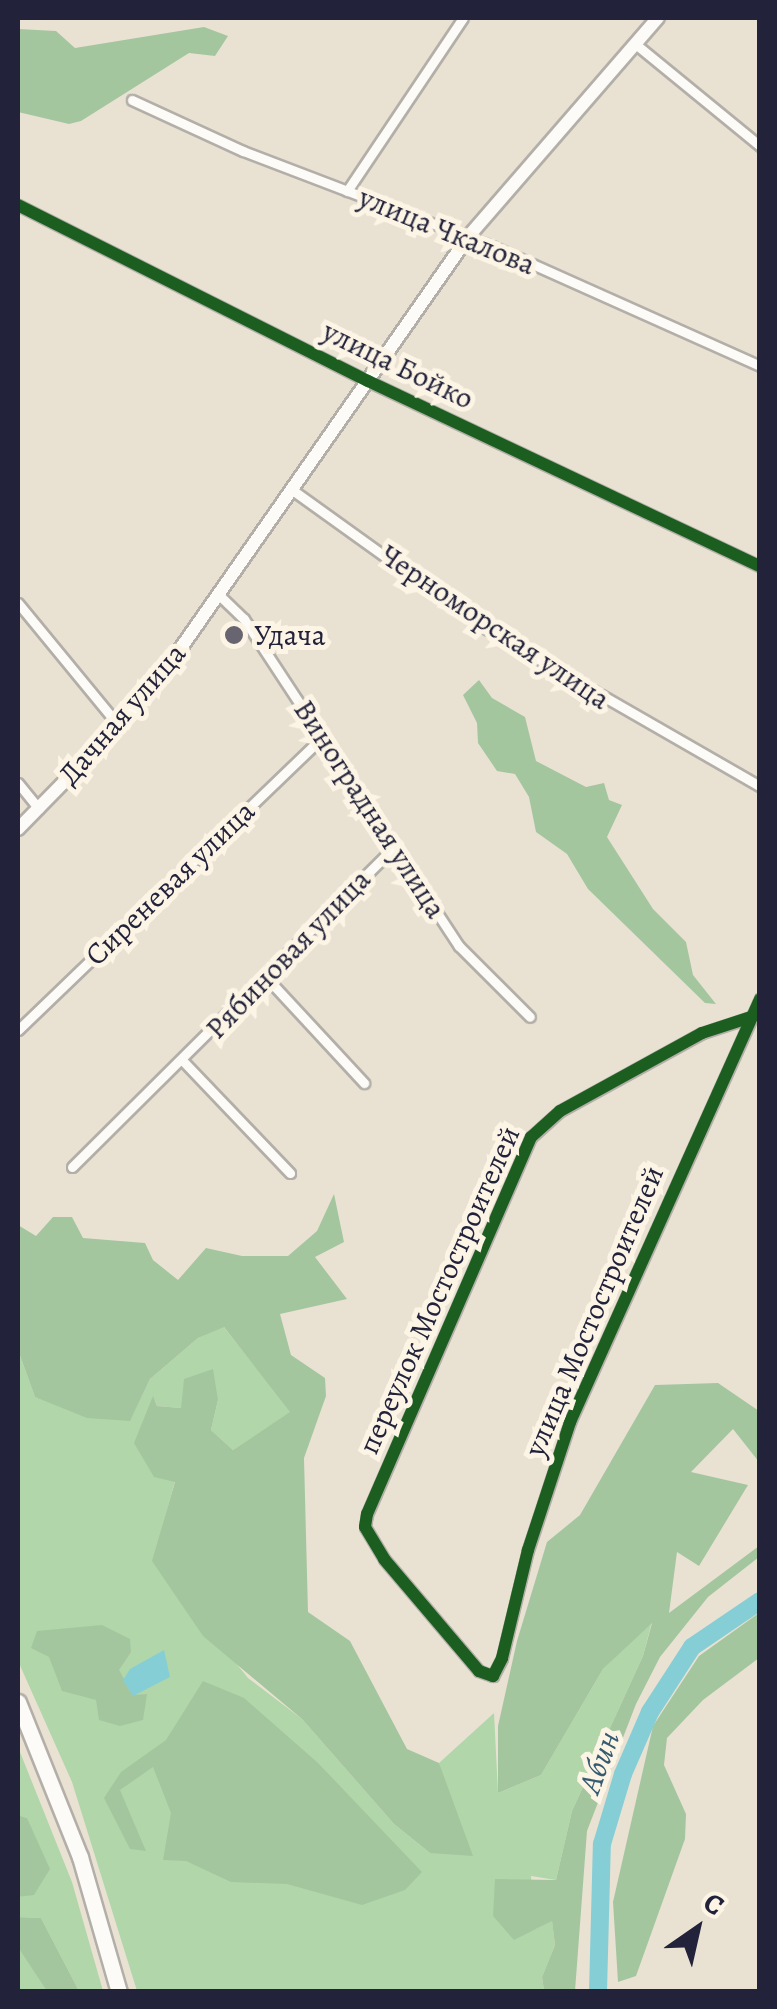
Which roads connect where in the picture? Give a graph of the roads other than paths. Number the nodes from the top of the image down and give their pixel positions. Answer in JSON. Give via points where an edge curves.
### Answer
{"nodes":[{"id":1,"x":463,"y":18,"type":"edge"},
{"id":2,"x":658,"y":18,"type":"edge"},
{"id":3,"x":638,"y":46,"type":"junction"},
{"id":4,"x":132,"y":100,"type":"dead end"},
{"id":5,"x":760,"y":146,"type":"edge"},
{"id":6,"x":347,"y":191,"type":"junction"},
{"id":7,"x":18,"y":205,"type":"edge"},
{"id":8,"x":468,"y":237,"type":"junction"},
{"id":9,"x":760,"y":366,"type":"edge"},
{"id":10,"x":368,"y":381,"type":"junction"},
{"id":11,"x":288,"y":487,"type":"junction"},
{"id":12,"x":760,"y":566,"type":"edge"},
{"id":13,"x":218,"y":594,"type":"junction"},
{"id":14,"x":18,"y":603,"type":"edge"},
{"id":15,"x":119,"y":726,"type":"junction"},
{"id":16,"x":323,"y":736,"type":"junction"},
{"id":17,"x":18,"y":783,"type":"edge"},
{"id":18,"x":760,"y":786,"type":"edge"},
{"id":19,"x":38,"y":809,"type":"junction"},
{"id":20,"x":18,"y":829,"type":"edge"},
{"id":21,"x":393,"y":848,"type":"junction"},
{"id":22,"x":265,"y":976,"type":"junction"},
{"id":23,"x":760,"y":999,"type":"edge"},
{"id":24,"x":751,"y":1016,"type":"junction"},
{"id":25,"x":530,"y":1017,"type":"dead end"},
{"id":26,"x":18,"y":1030,"type":"edge"},
{"id":27,"x":183,"y":1061,"type":"junction"},
{"id":28,"x":364,"y":1083,"type":"dead end"},
{"id":29,"x":72,"y":1167,"type":"dead end"},
{"id":30,"x":290,"y":1173,"type":"dead end"},
{"id":31,"x":479,"y":1672,"type":"joint"},
{"id":32,"x":18,"y":1702,"type":"edge"},
{"id":33,"x":119,"y":1992,"type":"edge"}],
"edges":[{"from":1,"to":6,"type":"street"},
{"from":2,"to":3,"type":"main road","name":"Дачная улица"},
{"from":3,"to":5,"type":"street"},
{"from":3,"to":8,"type":"main road","name":"Дачная улица"},
{"from":4,"to":6,"type":"street","name":"улица Чкалова"},
{"from":6,"to":8,"type":"street","name":"улица Чкалова"},
{"from":7,"to":10,"type":"street","name":"улица Бойко"},
{"from":8,"to":9,"type":"street","name":"улица Чкалова"},
{"from":8,"to":10,"type":"main road","name":"Дачная улица"},
{"from":10,"to":11,"type":"main road","name":"Дачная улица"},
{"from":10,"to":12,"type":"street","name":"улица Бойко"},
{"from":11,"to":13,"type":"main road","name":"Дачная улица"},
{"from":11,"to":18,"type":"street","name":"Черноморская улица","via":[[543,664]]},
{"from":13,"to":15,"type":"main road","name":"Дачная улица"},
{"from":13,"to":16,"type":"street","name":"Виноградная улица","via":[[244,619]]},
{"from":14,"to":15,"type":"street"},
{"from":15,"to":19,"type":"main road","name":"Дачная улица"},
{"from":16,"to":21,"type":"street","name":"Виноградная улица"},
{"from":16,"to":26,"type":"street","name":"Сиреневая улица"},
{"from":17,"to":19,"type":"street"},
{"from":19,"to":20,"type":"main road","name":"Дачная улица"},
{"from":21,"to":22,"type":"street","name":"Рябиновая улица"},
{"from":21,"to":25,"type":"street","name":"Виноградная улица","via":[[459,946]]},
{"from":22,"to":27,"type":"street","name":"Рябиновая улица"},
{"from":22,"to":28,"type":"street"},
{"from":23,"to":24,"type":"street"},
{"from":24,"to":31,"type":"street","name":"улица Мостостроителей","via":[[570,1422],[502,1658],[493,1676]]},
{"from":24,"to":31,"type":"street","name":"переулок Мостостроителей","via":[[702,1032],[560,1112],[531,1137],[366,1514],[365,1526],[384,1559]]},
{"from":27,"to":29,"type":"street","name":"Рябиновая улица"},
{"from":27,"to":30,"type":"street","name":"Рябиновая улица"},
{"from":32,"to":33,"type":"highway","via":[[80,1858]]}]}
